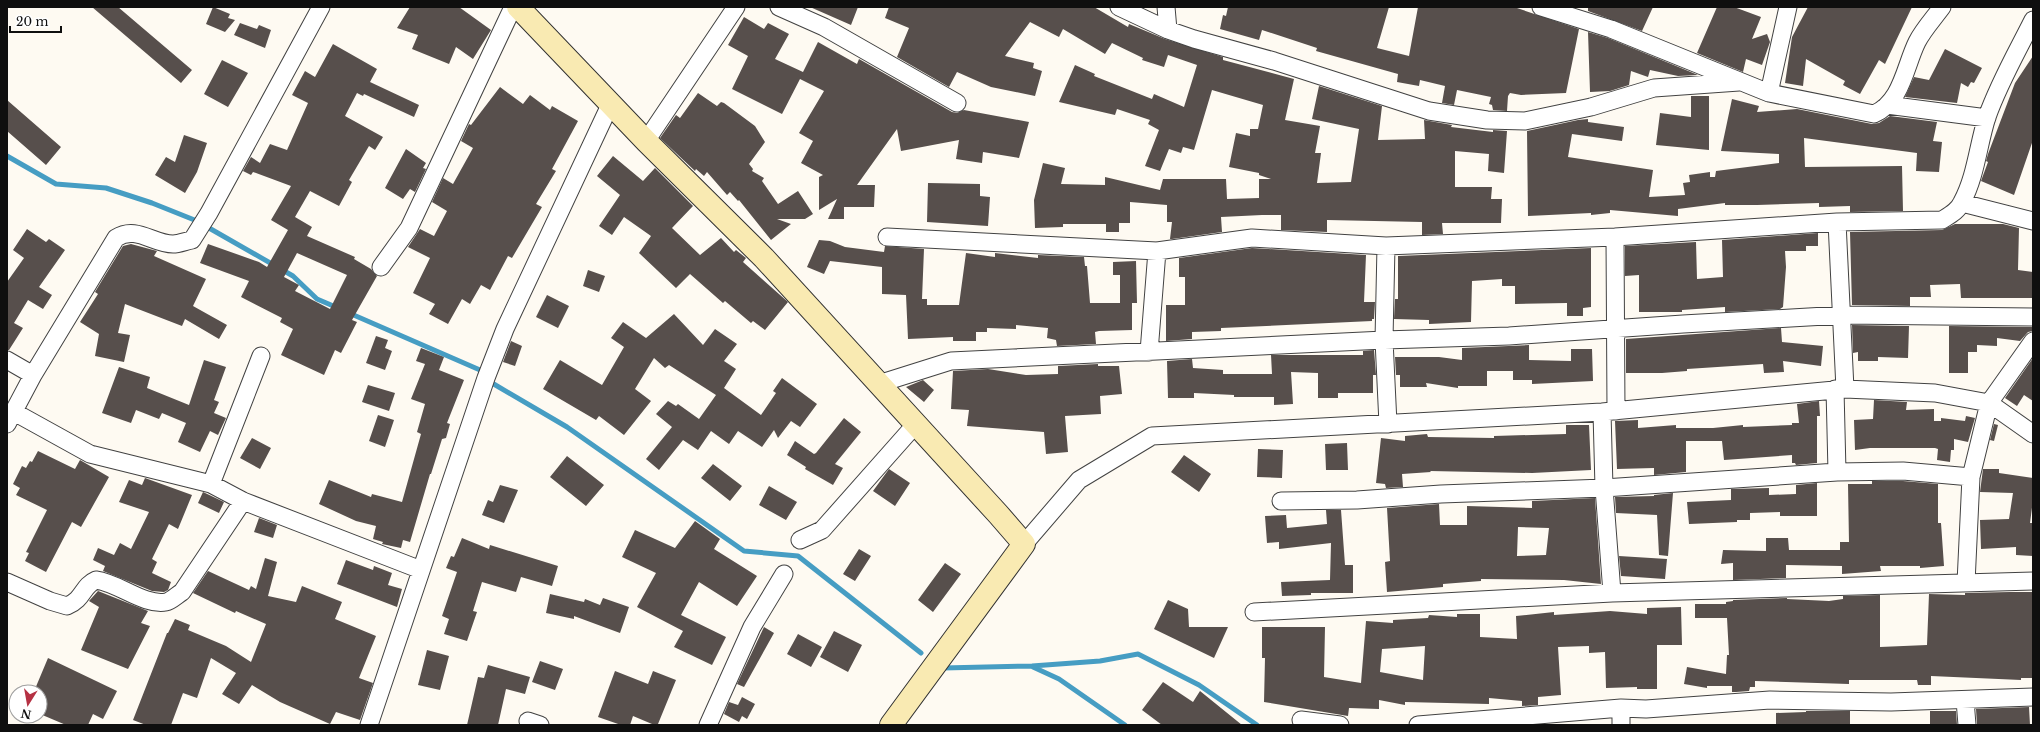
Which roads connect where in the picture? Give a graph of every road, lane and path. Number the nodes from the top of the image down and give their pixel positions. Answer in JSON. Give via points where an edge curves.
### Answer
{"nodes":[{"id":1,"x":321,"y":7,"type":"edge"},
{"id":2,"x":513,"y":7,"type":"edge"},
{"id":3,"x":518,"y":7,"type":"edge"},
{"id":4,"x":736,"y":7,"type":"edge"},
{"id":5,"x":779,"y":7,"type":"edge"},
{"id":6,"x":1119,"y":7,"type":"edge"},
{"id":7,"x":1166,"y":7,"type":"edge"},
{"id":8,"x":1541,"y":7,"type":"edge"},
{"id":9,"x":1788,"y":7,"type":"edge"},
{"id":10,"x":1942,"y":7,"type":"edge"},
{"id":11,"x":2033,"y":20,"type":"edge"},
{"id":12,"x":1168,"y":30,"type":"junction"},
{"id":13,"x":1739,"y":82,"type":"junction"},
{"id":14,"x":1769,"y":93,"type":"junction"},
{"id":15,"x":957,"y":102,"type":"dead end"},
{"id":16,"x":610,"y":104,"type":"junction"},
{"id":17,"x":1887,"y":105,"type":"junction"},
{"id":18,"x":1987,"y":118,"type":"junction"},
{"id":19,"x":646,"y":141,"type":"junction"},
{"id":20,"x":1962,"y":203,"type":"junction"},
{"id":21,"x":1837,"y":222,"type":"junction"},
{"id":22,"x":2033,"y":222,"type":"edge"},
{"id":23,"x":887,"y":237,"type":"dead end"},
{"id":24,"x":1616,"y":237,"type":"junction"},
{"id":25,"x":1386,"y":246,"type":"junction"},
{"id":26,"x":1157,"y":252,"type":"junction"},
{"id":27,"x":382,"y":267,"type":"dead end"},
{"id":28,"x":1843,"y":315,"type":"junction"},
{"id":29,"x":2033,"y":317,"type":"edge"},
{"id":30,"x":1617,"y":329,"type":"junction"},
{"id":31,"x":1384,"y":340,"type":"junction"},
{"id":32,"x":2033,"y":341,"type":"edge"},
{"id":33,"x":1149,"y":352,"type":"junction"},
{"id":34,"x":261,"y":356,"type":"dead end"},
{"id":35,"x":7,"y":360,"type":"edge"},
{"id":36,"x":33,"y":376,"type":"junction"},
{"id":37,"x":878,"y":384,"type":"junction"},
{"id":38,"x":1840,"y":389,"type":"junction"},
{"id":39,"x":1990,"y":403,"type":"junction"},
{"id":40,"x":1609,"y":412,"type":"junction"},
{"id":41,"x":10,"y":418,"type":"edge"},
{"id":42,"x":1388,"y":424,"type":"junction"},
{"id":43,"x":914,"y":425,"type":"junction"},
{"id":44,"x":2033,"y":434,"type":"edge"},
{"id":45,"x":1837,"y":472,"type":"junction"},
{"id":46,"x":1971,"y":477,"type":"junction"},
{"id":47,"x":211,"y":484,"type":"junction"},
{"id":48,"x":1604,"y":488,"type":"junction"},
{"id":49,"x":243,"y":501,"type":"junction"},
{"id":50,"x":1281,"y":501,"type":"dead end"},
{"id":51,"x":800,"y":540,"type":"dead end"},
{"id":52,"x":1024,"y":544,"type":"junction"},
{"id":53,"x":421,"y":570,"type":"junction"},
{"id":54,"x":784,"y":574,"type":"dead end"},
{"id":55,"x":2033,"y":581,"type":"edge"},
{"id":56,"x":7,"y":582,"type":"edge"},
{"id":57,"x":1966,"y":583,"type":"junction"},
{"id":58,"x":1612,"y":593,"type":"junction"},
{"id":59,"x":1254,"y":612,"type":"dead end"},
{"id":60,"x":2033,"y":697,"type":"edge"},
{"id":61,"x":1965,"y":700,"type":"junction"},
{"id":62,"x":1621,"y":717,"type":"edge"},
{"id":63,"x":1301,"y":720,"type":"dead end"},
{"id":64,"x":369,"y":725,"type":"edge"},
{"id":65,"x":708,"y":725,"type":"edge"},
{"id":66,"x":891,"y":725,"type":"edge"},
{"id":67,"x":1340,"y":725,"type":"edge"},
{"id":68,"x":1418,"y":725,"type":"edge"},
{"id":69,"x":1967,"y":725,"type":"edge"}],
"edges":[{"from":1,"to":36,"type":"street","via":[[192,240],[173,244],[134,233],[116,238]]},
{"from":2,"to":27,"type":"street","via":[[409,228]]},
{"from":3,"to":16,"type":"street"},
{"from":4,"to":19,"type":"street"},
{"from":5,"to":15,"type":"street","via":[[824,27]]},
{"from":6,"to":12,"type":"street"},
{"from":7,"to":12,"type":"street"},
{"from":8,"to":13,"type":"street","via":[[1611,29]]},
{"from":9,"to":14,"type":"street"},
{"from":10,"to":17,"type":"street","via":[[1917,41],[1897,93]]},
{"from":11,"to":18,"type":"street","via":[[1999,86]]},
{"from":12,"to":13,"type":"street","via":[[1429,111],[1488,120],[1532,119],[1591,107],[1654,88]]},
{"from":13,"to":14,"type":"street"},
{"from":14,"to":17,"type":"street","via":[[1874,114],[1884,110]]},
{"from":16,"to":19,"type":"street"},
{"from":16,"to":53,"type":"street","via":[[505,329]]},
{"from":17,"to":18,"type":"street"},
{"from":18,"to":20,"type":"street"},
{"from":19,"to":37,"type":"street","via":[[764,258]]},
{"from":20,"to":21,"type":"street","via":[[1942,220]]},
{"from":20,"to":22,"type":"street"},
{"from":21,"to":24,"type":"street"},
{"from":21,"to":28,"type":"street"},
{"from":23,"to":26,"type":"street"},
{"from":24,"to":25,"type":"street"},
{"from":24,"to":30,"type":"street"},
{"from":25,"to":26,"type":"street","via":[[1252,238]]},
{"from":25,"to":31,"type":"street"},
{"from":26,"to":33,"type":"street"},
{"from":28,"to":29,"type":"street"},
{"from":28,"to":30,"type":"street"},
{"from":28,"to":38,"type":"street"},
{"from":30,"to":31,"type":"street"},
{"from":30,"to":40,"type":"street"},
{"from":31,"to":33,"type":"street"},
{"from":31,"to":42,"type":"street"},
{"from":32,"to":39,"type":"street"},
{"from":33,"to":37,"type":"street","via":[[951,361]]},
{"from":34,"to":47,"type":"street"},
{"from":35,"to":36,"type":"street"},
{"from":36,"to":41,"type":"street"},
{"from":37,"to":43,"type":"street"},
{"from":38,"to":39,"type":"street","via":[[1935,393]]},
{"from":38,"to":40,"type":"street"},
{"from":38,"to":45,"type":"street"},
{"from":39,"to":44,"type":"street"},
{"from":39,"to":46,"type":"street"},
{"from":40,"to":42,"type":"street"},
{"from":40,"to":48,"type":"street"},
{"from":41,"to":47,"type":"street","via":[[90,454]]},
{"from":42,"to":52,"type":"street","via":[[1152,436],[1079,480]]},
{"from":43,"to":51,"type":"street","via":[[822,530]]},
{"from":43,"to":52,"type":"street"},
{"from":45,"to":46,"type":"street","via":[[1903,472]]},
{"from":45,"to":48,"type":"street"},
{"from":46,"to":57,"type":"street"},
{"from":47,"to":49,"type":"street"},
{"from":48,"to":50,"type":"street","via":[[1357,500]]},
{"from":48,"to":58,"type":"street"},
{"from":49,"to":53,"type":"street"},
{"from":49,"to":56,"type":"street","via":[[182,592],[167,602],[152,603],[119,586],[96,580],[90,582],[76,602],[67,606]]},
{"from":52,"to":66,"type":"street"},
{"from":53,"to":64,"type":"street"},
{"from":54,"to":65,"type":"street","via":[[752,627]]},
{"from":55,"to":57,"type":"street"},
{"from":57,"to":58,"type":"street"},
{"from":58,"to":59,"type":"street"},
{"from":60,"to":61,"type":"street"},
{"from":61,"to":62,"type":"street","via":[[1770,700],[1646,709]]},
{"from":61,"to":69,"type":"street"},
{"from":62,"to":68,"type":"street"},
{"from":63,"to":67,"type":"street"}]}
